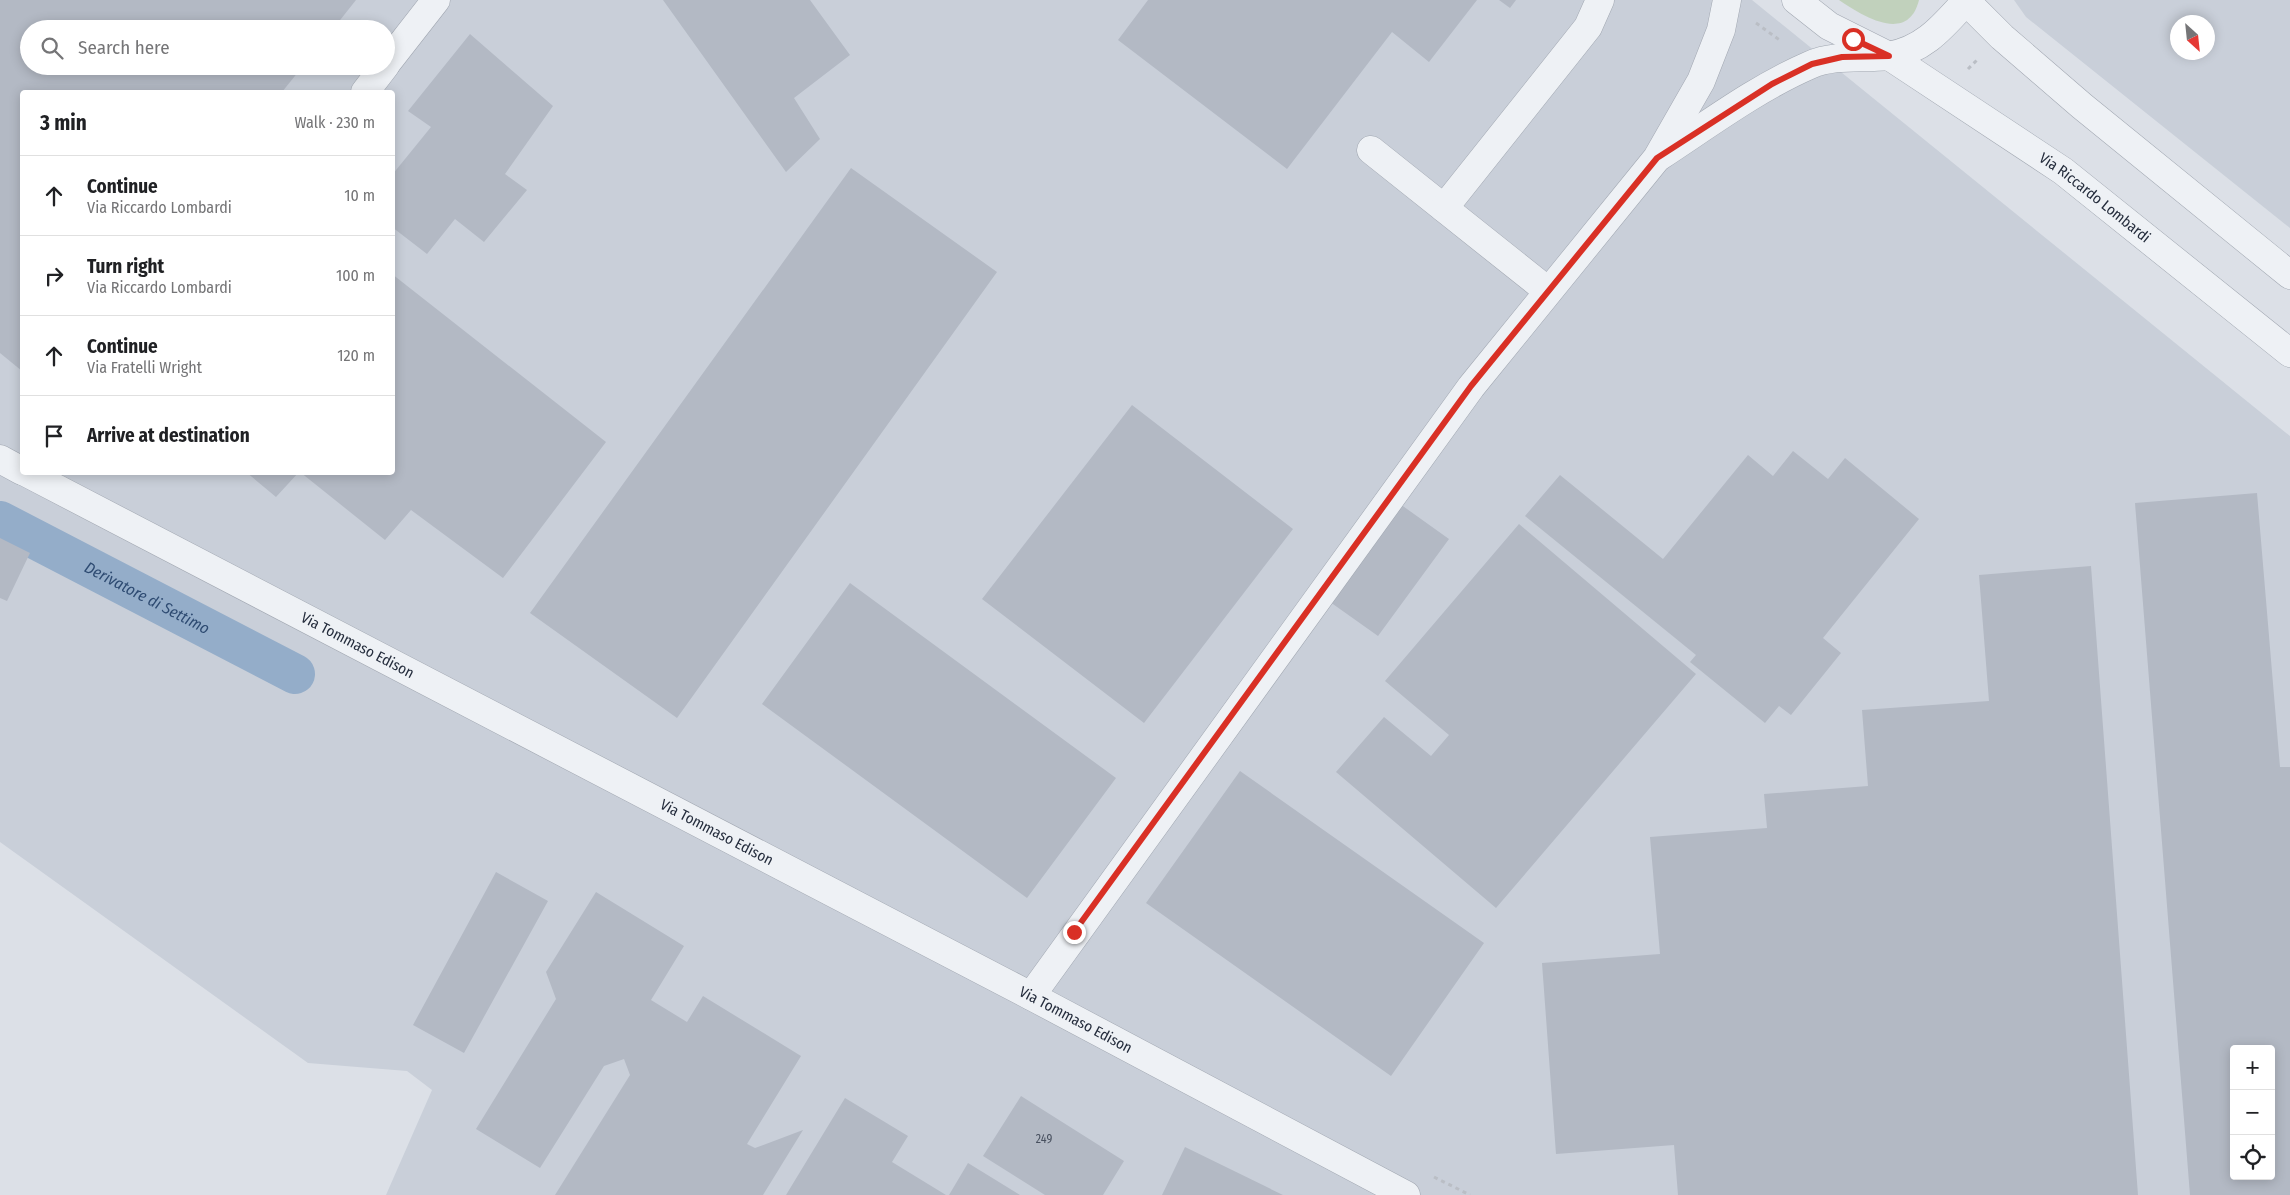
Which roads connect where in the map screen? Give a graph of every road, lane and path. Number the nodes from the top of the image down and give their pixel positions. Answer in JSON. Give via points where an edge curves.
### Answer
{"nodes":[{"id":1,"x":436,"y":0,"type":"edge"},
{"id":2,"x":1600,"y":0,"type":"edge"},
{"id":3,"x":1796,"y":0,"type":"edge"},
{"id":4,"x":1966,"y":0,"type":"edge"},
{"id":5,"x":1727,"y":1,"type":"edge"},
{"id":6,"x":2002,"y":37,"type":"junction"},
{"id":7,"x":395,"y":53,"type":"edge"},
{"id":8,"x":1889,"y":56,"type":"junction"},
{"id":9,"x":1812,"y":64,"type":"junction"},
{"id":10,"x":378,"y":75,"type":"edge"},
{"id":11,"x":366,"y":90,"type":"edge"},
{"id":12,"x":1944,"y":92,"type":"junction"},
{"id":13,"x":1372,"y":150,"type":"dead end"},
{"id":14,"x":1657,"y":158,"type":"junction"},
{"id":15,"x":1444,"y":208,"type":"junction"},
{"id":16,"x":2290,"y":275,"type":"edge"},
{"id":17,"x":1548,"y":291,"type":"junction"},
{"id":18,"x":2290,"y":353,"type":"edge"},
{"id":19,"x":0,"y":459,"type":"edge"},
{"id":20,"x":20,"y":470,"type":"edge"},
{"id":21,"x":37,"y":475,"type":"edge"},
{"id":22,"x":64,"y":481,"type":"edge"},
{"id":23,"x":1031,"y":996,"type":"junction"},
{"id":24,"x":1406,"y":1195,"type":"edge"}],
"edges":[{"from":1,"to":7,"type":"street"},
{"from":2,"to":15,"type":"street","via":[[1588,27]]},
{"from":3,"to":8,"type":"street","name":"Via Riccardo Lombardi","via":[[1829,26]]},
{"from":4,"to":6,"type":"street"},
{"from":4,"to":8,"type":"street","via":[[1932,38],[1915,48]]},
{"from":5,"to":9,"type":"path"},
{"from":5,"to":14,"type":"street","via":[[1721,30],[1701,81]]},
{"from":6,"to":12,"type":"path"},
{"from":6,"to":16,"type":"street"},
{"from":8,"to":9,"type":"street","via":[[1842,57]]},
{"from":8,"to":12,"type":"street","name":"Via Riccardo Lombardi"},
{"from":9,"to":14,"type":"street","via":[[1772,84]]},
{"from":10,"to":11,"type":"street"},
{"from":12,"to":18,"type":"street","name":"Via Riccardo Lombardi","via":[[2063,171]]},
{"from":13,"to":15,"type":"street"},
{"from":14,"to":17,"type":"street"},
{"from":15,"to":17,"type":"street"},
{"from":17,"to":23,"type":"street","via":[[1471,386]]},
{"from":19,"to":20,"type":"street","name":"Via Tommaso Edison"},
{"from":21,"to":22,"type":"street","name":"Via Tommaso Edison"},
{"from":22,"to":23,"type":"street","name":"Via Tommaso Edison"},
{"from":23,"to":24,"type":"street","name":"Via Tommaso Edison"}]}
